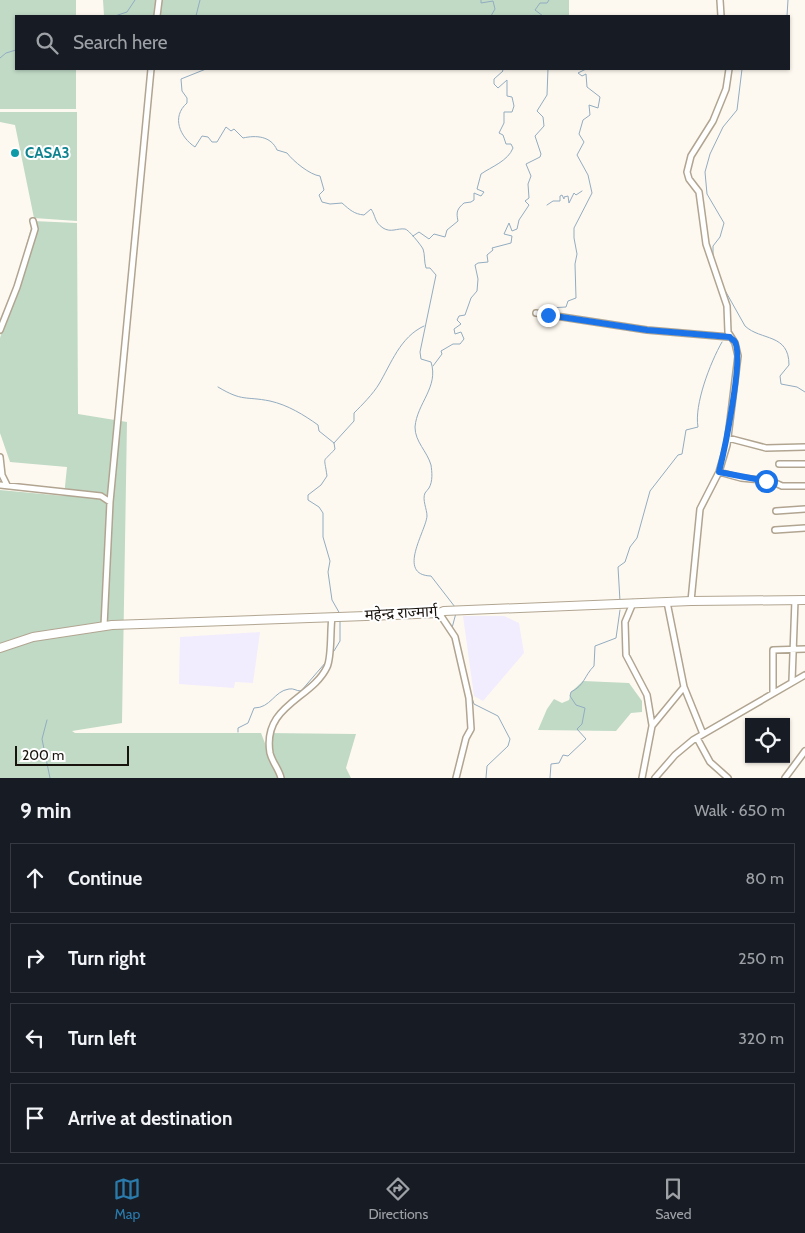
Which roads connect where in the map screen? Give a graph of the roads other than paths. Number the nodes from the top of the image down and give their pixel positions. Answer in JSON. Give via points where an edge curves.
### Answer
{"nodes":[{"id":1,"x":158,"y":0,"type":"edge"},
{"id":2,"x":720,"y":0,"type":"edge"},
{"id":3,"x":157,"y":15,"type":"edge"},
{"id":4,"x":721,"y":15,"type":"edge"},
{"id":5,"x":151,"y":70,"type":"edge"},
{"id":6,"x":729,"y":70,"type":"edge"},
{"id":7,"x":33,"y":221,"type":"dead end"},
{"id":8,"x":536,"y":313,"type":"dead end"},
{"id":9,"x":0,"y":330,"type":"edge"},
{"id":10,"x":730,"y":337,"type":"junction"},
{"id":11,"x":728,"y":438,"type":"junction"},
{"id":12,"x":805,"y":447,"type":"edge"},
{"id":13,"x":0,"y":457,"type":"edge"},
{"id":14,"x":779,"y":464,"type":"dead end"},
{"id":15,"x":805,"y":464,"type":"edge"},
{"id":16,"x":719,"y":472,"type":"junction"},
{"id":17,"x":0,"y":485,"type":"edge"},
{"id":18,"x":6,"y":485,"type":"junction"},
{"id":19,"x":805,"y":486,"type":"edge"},
{"id":20,"x":110,"y":502,"type":"junction"},
{"id":21,"x":805,"y":509,"type":"edge"},
{"id":22,"x":776,"y":511,"type":"dead end"},
{"id":23,"x":805,"y":528,"type":"edge"},
{"id":24,"x":775,"y":530,"type":"dead end"},
{"id":25,"x":795,"y":600,"type":"junction"},
{"id":26,"x":805,"y":600,"type":"edge"},
{"id":27,"x":691,"y":601,"type":"junction"},
{"id":28,"x":667,"y":602,"type":"junction"},
{"id":29,"x":633,"y":603,"type":"junction"},
{"id":30,"x":441,"y":612,"type":"junction"},
{"id":31,"x":332,"y":617,"type":"junction"},
{"id":32,"x":104,"y":626,"type":"junction"},
{"id":33,"x":0,"y":648,"type":"edge"},
{"id":34,"x":793,"y":649,"type":"junction"},
{"id":35,"x":805,"y":649,"type":"edge"},
{"id":36,"x":805,"y":675,"type":"edge"},
{"id":37,"x":792,"y":681,"type":"junction"},
{"id":38,"x":684,"y":687,"type":"junction"},
{"id":39,"x":773,"y":692,"type":"junction"},
{"id":40,"x":652,"y":726,"type":"junction"},
{"id":41,"x":703,"y":734,"type":"junction"},
{"id":42,"x":697,"y":738,"type":"junction"},
{"id":43,"x":805,"y":751,"type":"edge"},
{"id":44,"x":721,"y":775,"type":"edge"},
{"id":45,"x":282,"y":778,"type":"edge"},
{"id":46,"x":456,"y":778,"type":"edge"},
{"id":47,"x":642,"y":778,"type":"edge"},
{"id":48,"x":655,"y":778,"type":"edge"},
{"id":49,"x":728,"y":778,"type":"edge"},
{"id":50,"x":785,"y":778,"type":"edge"}],
"edges":[{"from":1,"to":3,"type":"street"},
{"from":2,"to":4,"type":"street"},
{"from":5,"to":20,"type":"street"},
{"from":6,"to":10,"type":"street","via":[[726,89],[713,121],[691,156],[687,172],[699,192],[706,244],[727,306]]},
{"from":7,"to":9,"type":"street","via":[[35,230]]},
{"from":8,"to":10,"type":"street","via":[[647,330]]},
{"from":10,"to":11,"type":"street","via":[[738,356]]},
{"from":11,"to":12,"type":"street","via":[[766,448]]},
{"from":11,"to":16,"type":"street"},
{"from":13,"to":18,"type":"street"},
{"from":14,"to":15,"type":"street"},
{"from":16,"to":19,"type":"street","via":[[782,486]]},
{"from":16,"to":27,"type":"street","via":[[700,509]]},
{"from":17,"to":18,"type":"street"},
{"from":18,"to":20,"type":"street","via":[[102,496]]},
{"from":20,"to":32,"type":"street"},
{"from":21,"to":22,"type":"street"},
{"from":23,"to":24,"type":"street"},
{"from":25,"to":26,"type":"highway","name":"महेन्द्र राज्मार्ग्"},
{"from":25,"to":27,"type":"highway","name":"महेन्द्र राज्मार्ग्"},
{"from":25,"to":34,"type":"street"},
{"from":27,"to":28,"type":"highway","name":"महेन्द्र राज्मार्ग्"},
{"from":28,"to":29,"type":"highway","name":"महेन्द्र राज्मार्ग्"},
{"from":28,"to":38,"type":"street"},
{"from":29,"to":30,"type":"highway","name":"महेन्द्र राज्मार्ग्"},
{"from":29,"to":40,"type":"street","via":[[625,622],[626,655],[648,695]]},
{"from":30,"to":31,"type":"highway","name":"महेन्द्र राज्मार्ग्"},
{"from":30,"to":46,"type":"street","via":[[455,637],[469,698],[471,729]]},
{"from":31,"to":32,"type":"highway","name":"महेन्द्र राज्मार्ग्"},
{"from":31,"to":45,"type":"street","via":[[331,653],[327,667],[277,717],[270,755]]},
{"from":32,"to":33,"type":"highway","name":"महेन्द्र राज्मार्ग्","via":[[33,637]]},
{"from":34,"to":35,"type":"street"},
{"from":34,"to":37,"type":"street"},
{"from":34,"to":39,"type":"street","via":[[773,650]]},
{"from":36,"to":37,"type":"street"},
{"from":37,"to":39,"type":"street"},
{"from":38,"to":40,"type":"street"},
{"from":38,"to":41,"type":"street"},
{"from":39,"to":41,"type":"street"},
{"from":40,"to":47,"type":"street"},
{"from":41,"to":42,"type":"street"},
{"from":42,"to":44,"type":"street"},
{"from":42,"to":48,"type":"street","via":[[675,755]]},
{"from":43,"to":50,"type":"street"},
{"from":44,"to":49,"type":"street"}]}
